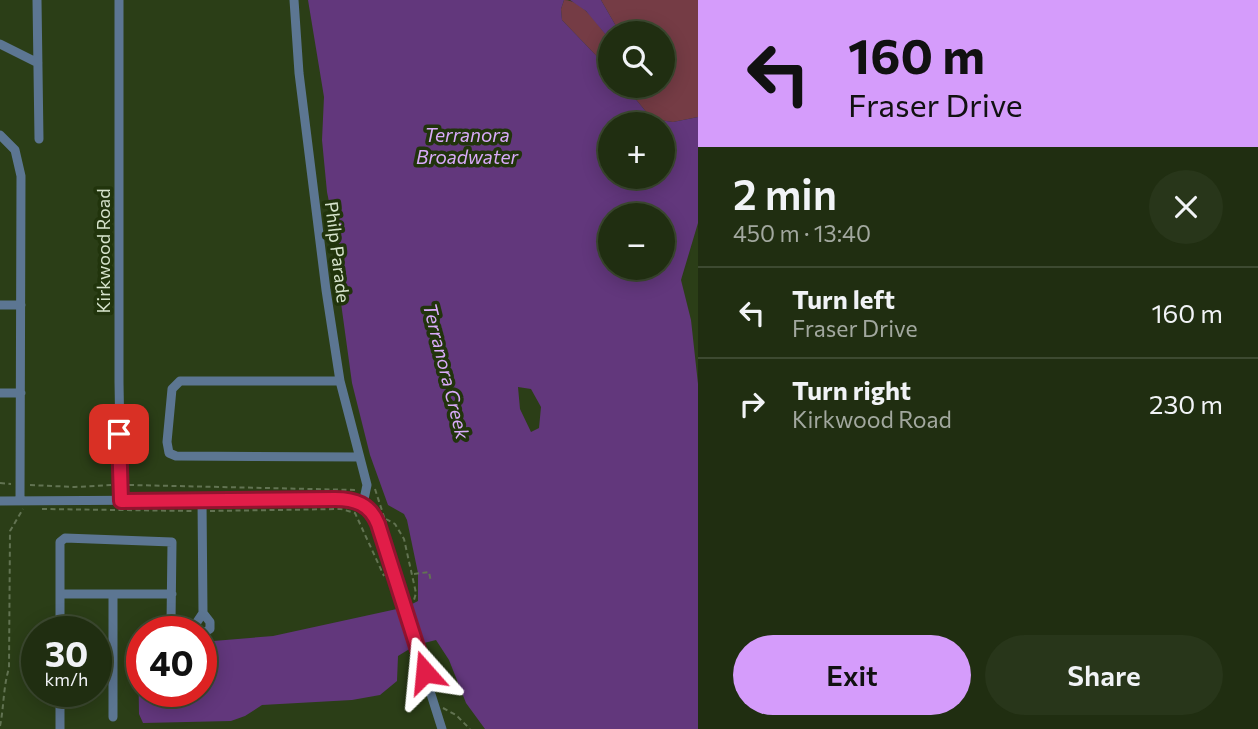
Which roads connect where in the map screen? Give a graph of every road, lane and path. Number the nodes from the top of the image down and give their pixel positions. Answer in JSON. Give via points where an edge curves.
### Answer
{"nodes":[{"id":1,"x":37,"y":0,"type":"edge"},
{"id":2,"x":119,"y":0,"type":"edge"},
{"id":3,"x":293,"y":0,"type":"edge"},
{"id":4,"x":0,"y":44,"type":"edge"},
{"id":5,"x":38,"y":63,"type":"junction"},
{"id":6,"x":0,"y":135,"type":"edge"},
{"id":7,"x":39,"y":139,"type":"dead end"},
{"id":8,"x":0,"y":305,"type":"edge"},
{"id":9,"x":21,"y":305,"type":"junction"},
{"id":10,"x":340,"y":381,"type":"junction"},
{"id":11,"x":0,"y":393,"type":"edge"},
{"id":12,"x":21,"y":393,"type":"junction"},
{"id":13,"x":359,"y":457,"type":"junction"},
{"id":14,"x":0,"y":483,"type":"edge"},
{"id":15,"x":11,"y":484,"type":"dead end"},
{"id":16,"x":29,"y":484,"type":"dead end"},
{"id":17,"x":112,"y":485,"type":"dead end"},
{"id":18,"x":129,"y":485,"type":"dead end"},
{"id":19,"x":362,"y":489,"type":"dead end"},
{"id":20,"x":202,"y":500,"type":"junction"},
{"id":21,"x":0,"y":501,"type":"edge"},
{"id":22,"x":121,"y":501,"type":"junction"},
{"id":23,"x":21,"y":505,"type":"junction"},
{"id":24,"x":363,"y":505,"type":"junction"},
{"id":25,"x":35,"y":509,"type":"dead end"},
{"id":26,"x":202,"y":511,"type":"junction"},
{"id":27,"x":385,"y":519,"type":"dead end"},
{"id":28,"x":414,"y":574,"type":"dead end"},
{"id":29,"x":431,"y":582,"type":"dead end"},
{"id":30,"x":389,"y":585,"type":"dead end"},
{"id":31,"x":60,"y":594,"type":"junction"},
{"id":32,"x":113,"y":594,"type":"junction"},
{"id":33,"x":172,"y":594,"type":"junction"},
{"id":34,"x":409,"y":603,"type":"dead end"},
{"id":35,"x":203,"y":613,"type":"junction"},
{"id":36,"x":60,"y":616,"type":"edge"},
{"id":37,"x":171,"y":616,"type":"edge"},
{"id":38,"x":201,"y":616,"type":"edge"},
{"id":39,"x":205,"y":616,"type":"edge"},
{"id":40,"x":60,"y":707,"type":"edge"},
{"id":41,"x":442,"y":708,"type":"dead end"},
{"id":42,"x":113,"y":717,"type":"dead end"},
{"id":43,"x":0,"y":726,"type":"edge"},
{"id":44,"x":60,"y":729,"type":"edge"},
{"id":45,"x":442,"y":729,"type":"edge"},
{"id":46,"x":470,"y":729,"type":"edge"}],
"edges":[{"from":1,"to":5,"type":"street"},
{"from":2,"to":22,"type":"street","name":"Kirkwood Road"},
{"from":3,"to":10,"type":"street","name":"Philp Parade"},
{"from":4,"to":5,"type":"street"},
{"from":5,"to":7,"type":"street"},
{"from":6,"to":9,"type":"street","via":[[19,160]]},
{"from":8,"to":9,"type":"street"},
{"from":9,"to":12,"type":"street"},
{"from":10,"to":13,"type":"street","name":"Philp Parade"},
{"from":10,"to":13,"type":"street","via":[[180,381],[172,389],[169,453]]},
{"from":11,"to":12,"type":"street"},
{"from":12,"to":23,"type":"street"},
{"from":13,"to":24,"type":"street","name":"Philp Parade","via":[[368,488]]},
{"from":14,"to":15,"type":"path"},
{"from":16,"to":17,"type":"path"},
{"from":18,"to":19,"type":"path"},
{"from":20,"to":22,"type":"street"},
{"from":20,"to":24,"type":"street","via":[[335,499]]},
{"from":20,"to":26,"type":"street"},
{"from":21,"to":23,"type":"street"},
{"from":22,"to":23,"type":"street"},
{"from":23,"to":43,"type":"path","via":[[10,531],[9,668]]},
{"from":24,"to":45,"type":"street","via":[[376,520]]},
{"from":25,"to":26,"type":"path"},
{"from":26,"to":30,"type":"path","via":[[352,511]]},
{"from":26,"to":35,"type":"street"},
{"from":27,"to":34,"type":"path","via":[[395,524],[406,546],[416,593]]},
{"from":28,"to":29,"type":"path","via":[[429,572]]},
{"from":31,"to":32,"type":"street"},
{"from":31,"to":33,"type":"street","via":[[60,542],[65,538],[172,542]]},
{"from":31,"to":36,"type":"street"},
{"from":32,"to":33,"type":"street"},
{"from":32,"to":42,"type":"street"},
{"from":33,"to":37,"type":"street"},
{"from":35,"to":38,"type":"street"},
{"from":35,"to":39,"type":"street"},
{"from":40,"to":44,"type":"street"},
{"from":41,"to":46,"type":"path"}]}
